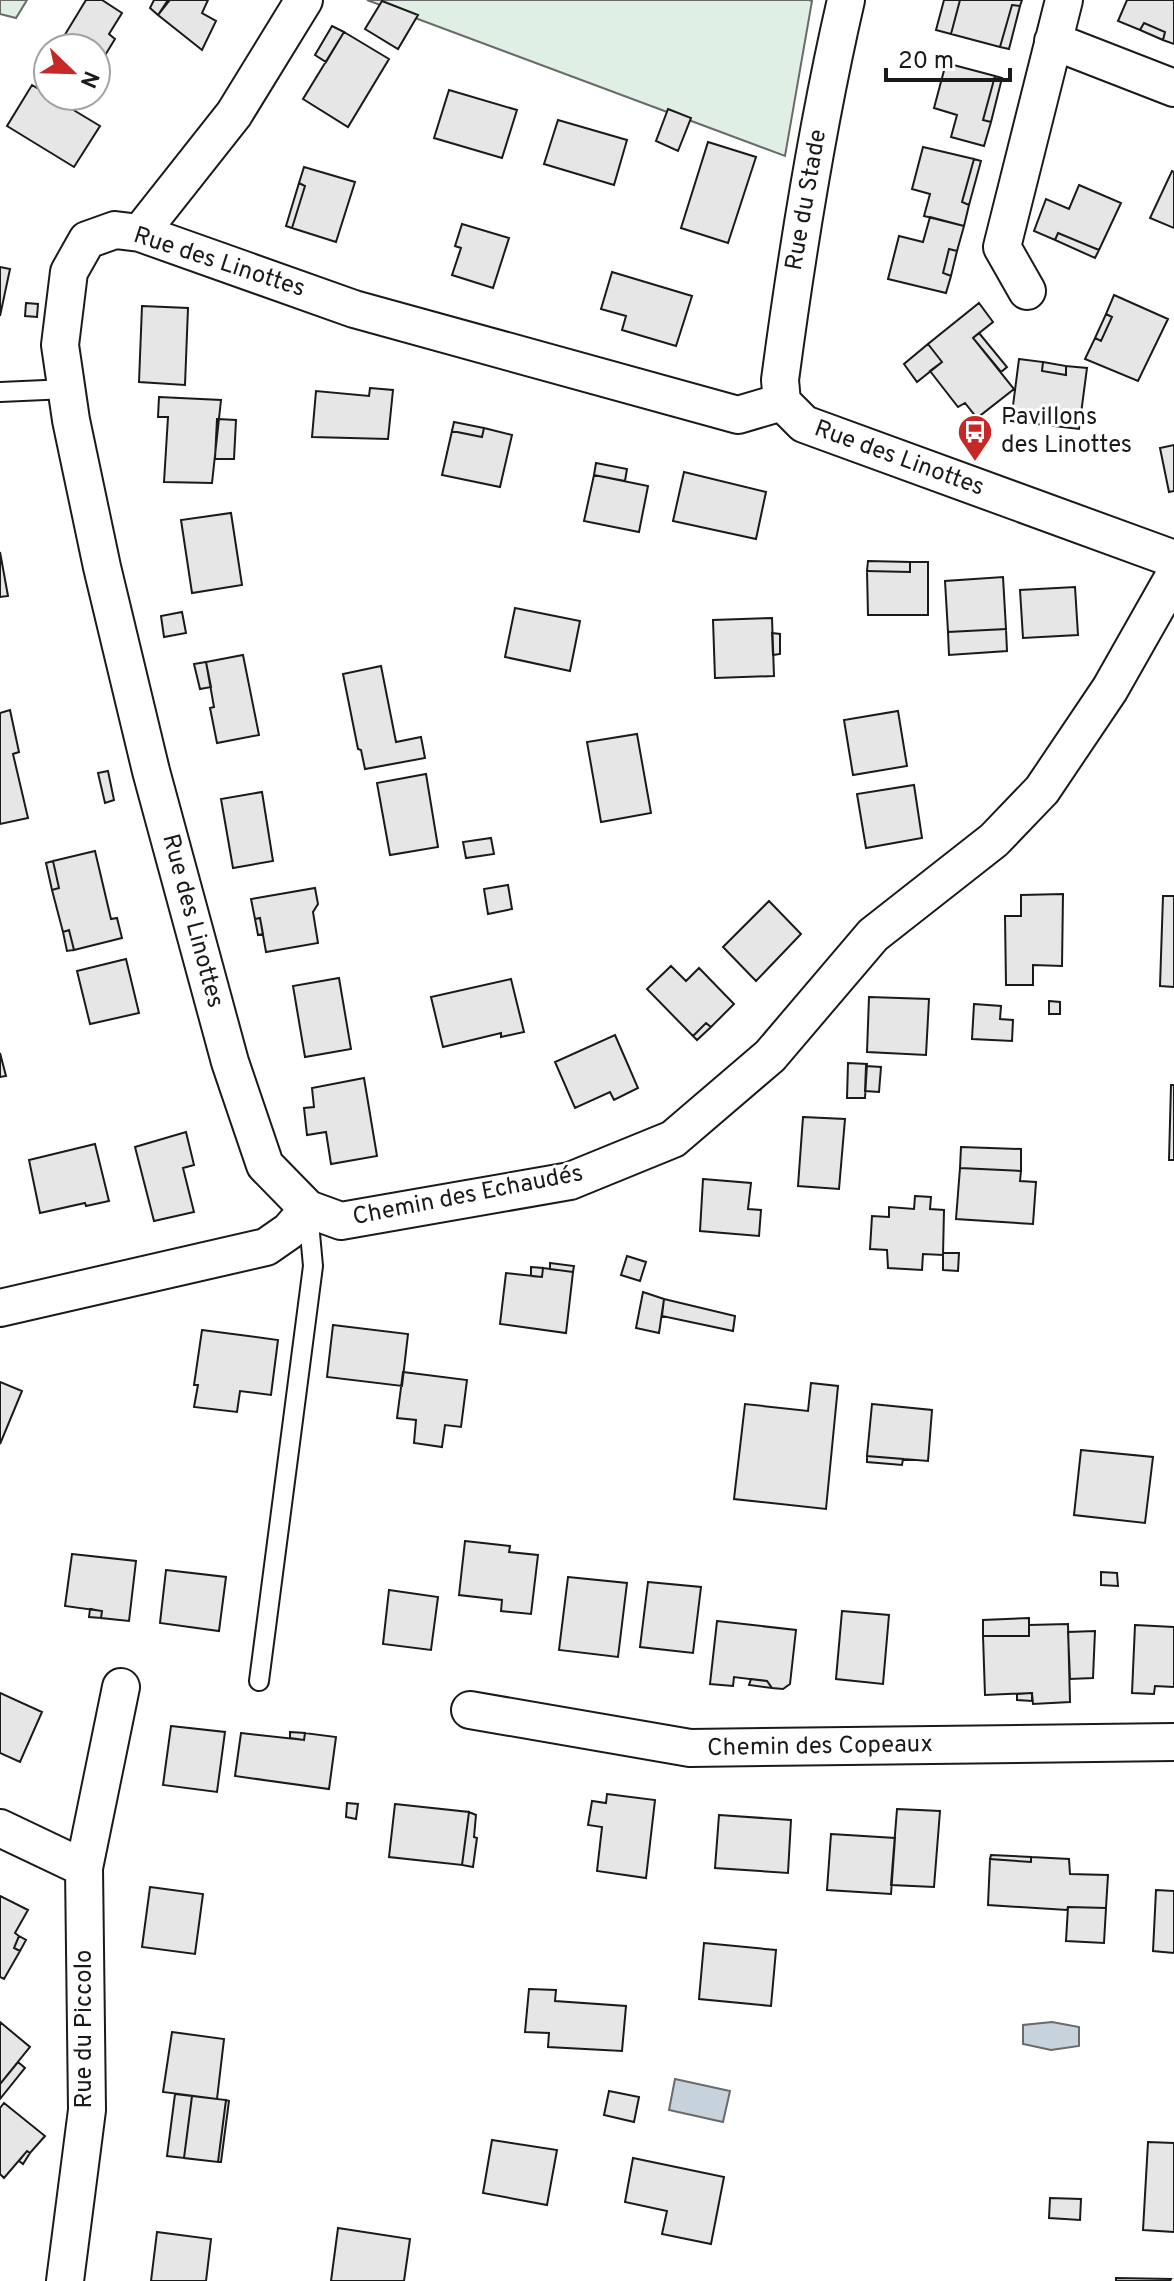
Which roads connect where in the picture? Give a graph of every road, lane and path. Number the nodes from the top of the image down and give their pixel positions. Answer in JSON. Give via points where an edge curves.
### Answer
{"nodes":[{"id":1,"x":304,"y":0,"type":"edge"},
{"id":2,"x":846,"y":0,"type":"edge"},
{"id":3,"x":1064,"y":0,"type":"edge"},
{"id":4,"x":1053,"y":41,"type":"junction"},
{"id":5,"x":1174,"y":88,"type":"edge"},
{"id":6,"x":140,"y":233,"type":"junction"},
{"id":7,"x":1027,"y":291,"type":"dead end"},
{"id":8,"x":67,"y":389,"type":"junction"},
{"id":9,"x":0,"y":392,"type":"edge"},
{"id":10,"x":782,"y":402,"type":"junction"},
{"id":11,"x":1174,"y":559,"type":"edge"},
{"id":12,"x":1174,"y":576,"type":"edge"},
{"id":13,"x":308,"y":1209,"type":"junction"},
{"id":14,"x":0,"y":1308,"type":"edge"},
{"id":15,"x":259,"y":1681,"type":"dead end"},
{"id":16,"x":121,"y":1687,"type":"dead end"},
{"id":17,"x":470,"y":1710,"type":"dead end"},
{"id":18,"x":1174,"y":1742,"type":"edge"},
{"id":19,"x":0,"y":1828,"type":"edge"},
{"id":20,"x":84,"y":1868,"type":"junction"},
{"id":21,"x":65,"y":2281,"type":"edge"}],
"edges":[{"from":1,"to":6,"type":"street","via":[[234,114]]},
{"from":2,"to":10,"type":"street","name":"Rue du Stade","via":[[798,244],[780,380]]},
{"from":3,"to":4,"type":"street"},
{"from":4,"to":5,"type":"street"},
{"from":4,"to":7,"type":"street","via":[[1002,247]]},
{"from":6,"to":8,"type":"street","name":"Rue des Linottes","via":[[115,230],[87,240],[69,272],[60,345]]},
{"from":6,"to":10,"type":"street","name":"Rue des Linottes","via":[[354,309],[738,415]]},
{"from":8,"to":9,"type":"lane"},
{"from":8,"to":13,"type":"street","name":"Rue des Linottes","via":[[102,567],[151,771],[230,1062],[265,1165]]},
{"from":10,"to":11,"type":"street","name":"Rue des Linottes","via":[[804,424]]},
{"from":12,"to":13,"type":"street","name":"Chemin des Echaudés","via":[[1110,689],[1042,790],[994,840],[873,935],[770,1056],[673,1139],[570,1181],[341,1221]]},
{"from":13,"to":14,"type":"street","via":[[266,1247]]},
{"from":13,"to":15,"type":"lane","via":[[313,1266]]},
{"from":16,"to":20,"type":"street","name":"Rue du Piccolo"},
{"from":17,"to":18,"type":"street","name":"Chemin des Copeaux","via":[[690,1748]]},
{"from":19,"to":20,"type":"street"},
{"from":20,"to":21,"type":"street","name":"Rue du Piccolo","via":[[87,2110]]}]}
